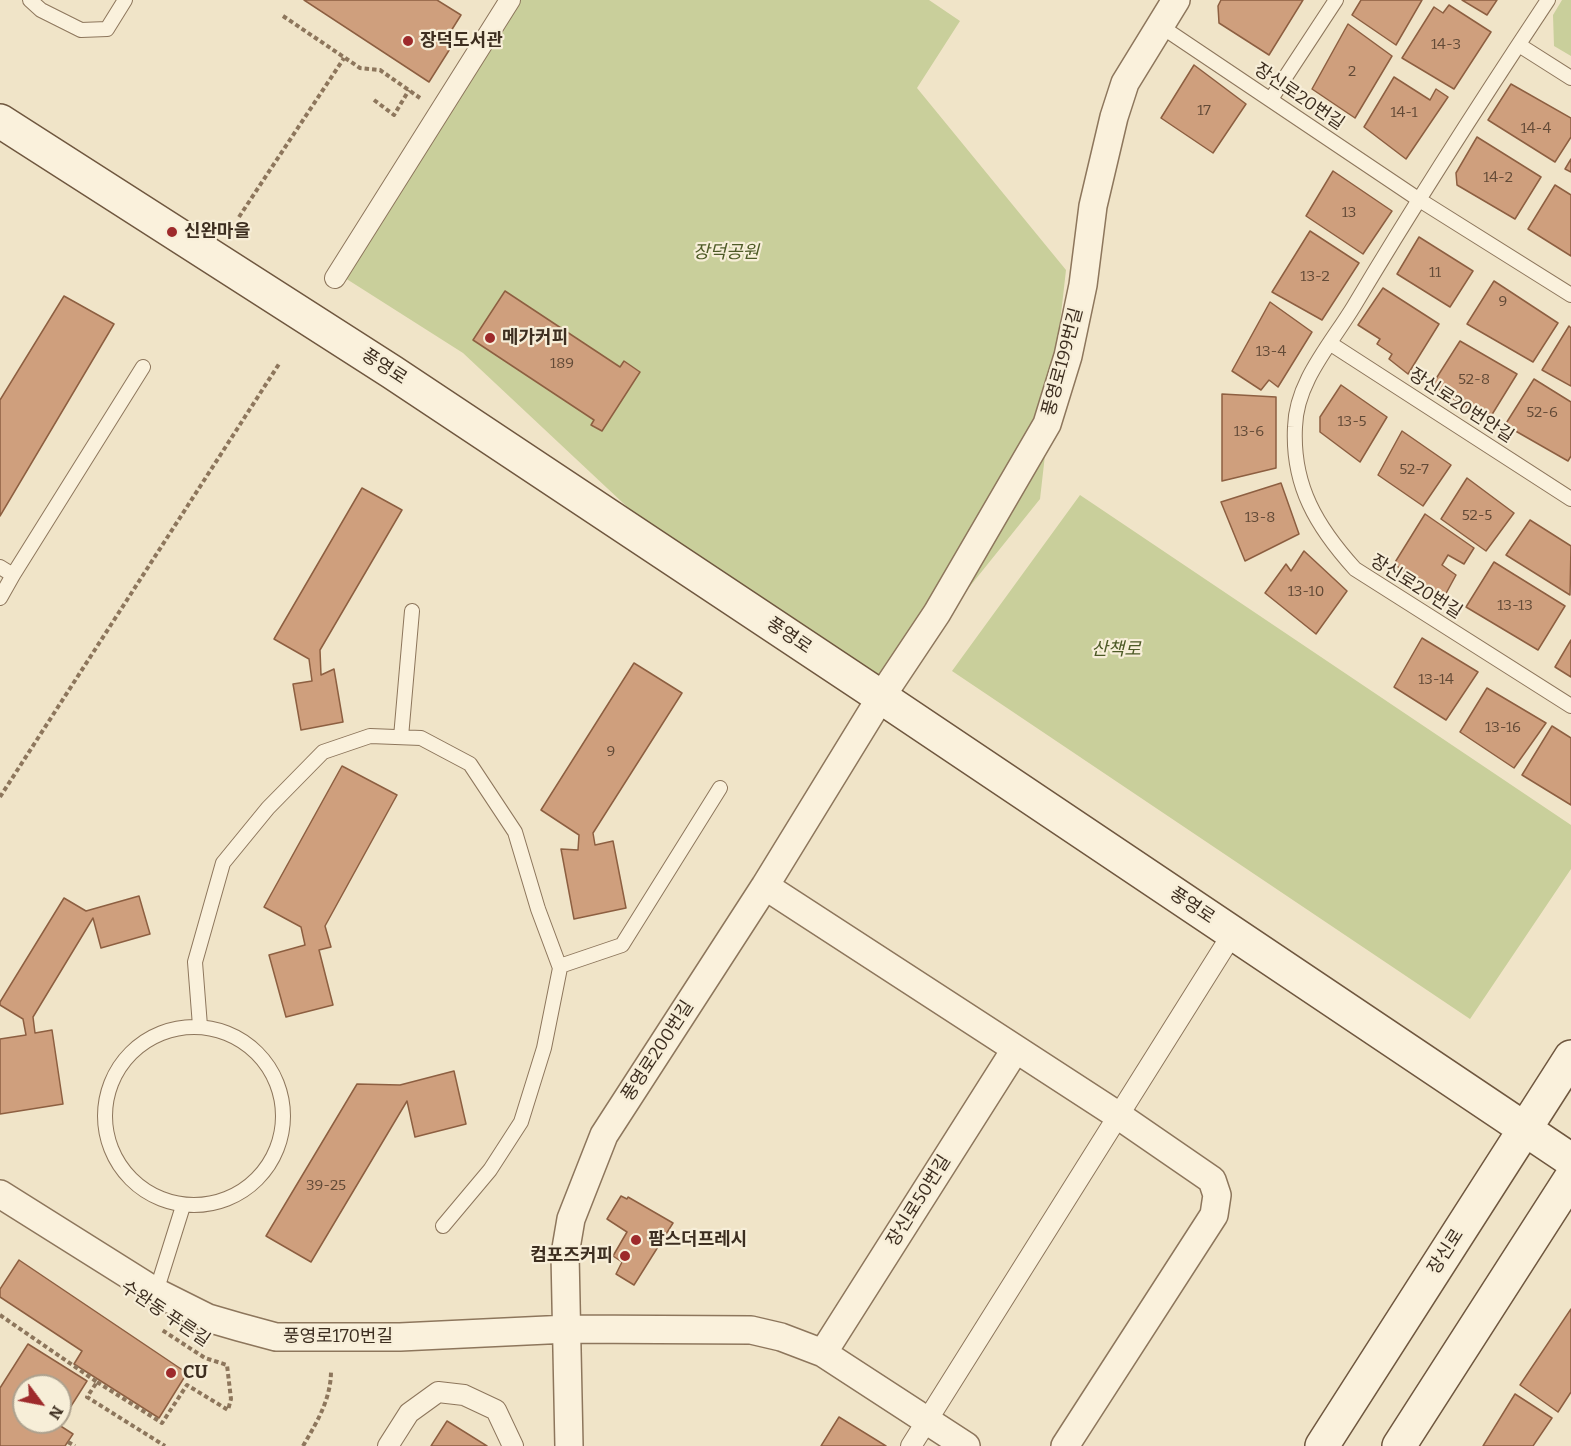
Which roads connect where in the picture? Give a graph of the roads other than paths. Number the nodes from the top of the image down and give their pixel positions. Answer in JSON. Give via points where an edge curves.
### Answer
{"nodes":[{"id":1,"x":30,"y":0,"type":"edge"},
{"id":2,"x":125,"y":0,"type":"edge"},
{"id":3,"x":510,"y":0,"type":"edge"},
{"id":4,"x":1176,"y":0,"type":"edge"},
{"id":5,"x":1335,"y":0,"type":"edge"},
{"id":6,"x":1548,"y":0,"type":"edge"},
{"id":7,"x":1160,"y":25,"type":"junction"},
{"id":8,"x":1519,"y":45,"type":"junction"},
{"id":9,"x":1571,"y":78,"type":"edge"},
{"id":10,"x":1271,"y":99,"type":"junction"},
{"id":11,"x":0,"y":121,"type":"edge"},
{"id":12,"x":1418,"y":199,"type":"junction"},
{"id":13,"x":335,"y":278,"type":"dead end"},
{"id":14,"x":1571,"y":295,"type":"edge"},
{"id":15,"x":1331,"y":344,"type":"junction"},
{"id":16,"x":143,"y":367,"type":"dead end"},
{"id":17,"x":1571,"y":499,"type":"edge"},
{"id":18,"x":0,"y":567,"type":"edge"},
{"id":19,"x":13,"y":575,"type":"junction"},
{"id":20,"x":0,"y":598,"type":"edge"},
{"id":21,"x":412,"y":611,"type":"dead end"},
{"id":22,"x":881,"y":697,"type":"junction"},
{"id":23,"x":1571,"y":706,"type":"edge"},
{"id":24,"x":401,"y":737,"type":"junction"},
{"id":25,"x":720,"y":788,"type":"dead end"},
{"id":26,"x":765,"y":886,"type":"junction"},
{"id":27,"x":1233,"y":933,"type":"junction"},
{"id":28,"x":560,"y":966,"type":"junction"},
{"id":29,"x":200,"y":1026,"type":"junction"},
{"id":30,"x":1015,"y":1050,"type":"junction"},
{"id":31,"x":1571,"y":1057,"type":"edge"},
{"id":32,"x":1119,"y":1116,"type":"junction"},
{"id":33,"x":1525,"y":1130,"type":"junction"},
{"id":34,"x":1571,"y":1160,"type":"edge"},
{"id":35,"x":1571,"y":1178,"type":"edge"},
{"id":36,"x":0,"y":1194,"type":"edge"},
{"id":37,"x":183,"y":1206,"type":"junction"},
{"id":38,"x":443,"y":1226,"type":"dead end"},
{"id":39,"x":156,"y":1292,"type":"junction"},
{"id":40,"x":568,"y":1329,"type":"junction"},
{"id":41,"x":823,"y":1353,"type":"junction"},
{"id":42,"x":927,"y":1420,"type":"junction"},
{"id":43,"x":388,"y":1446,"type":"edge"},
{"id":44,"x":513,"y":1446,"type":"edge"},
{"id":45,"x":569,"y":1446,"type":"edge"},
{"id":46,"x":911,"y":1446,"type":"edge"},
{"id":47,"x":966,"y":1446,"type":"edge"},
{"id":48,"x":1065,"y":1446,"type":"edge"},
{"id":49,"x":1322,"y":1446,"type":"edge"},
{"id":50,"x":1399,"y":1446,"type":"edge"}],
"edges":[{"from":1,"to":2,"type":"lane","via":[[41,10],[81,30],[107,29]]},
{"from":3,"to":13,"type":"street"},
{"from":4,"to":7,"type":"street","name":"풍영로199번길"},
{"from":5,"to":10,"type":"lane"},
{"from":6,"to":8,"type":"lane","name":"장신로20번길"},
{"from":7,"to":10,"type":"lane","name":"장신로20번길"},
{"from":7,"to":22,"type":"street","name":"풍영로199번길","via":[[1125,83],[1114,117],[1093,206],[1083,285],[1068,356],[1047,424]]},
{"from":8,"to":9,"type":"lane"},
{"from":8,"to":12,"type":"lane","name":"장신로20번길"},
{"from":10,"to":12,"type":"lane","name":"장신로20번길"},
{"from":11,"to":22,"type":"main road","name":"풍영로","via":[[309,318]]},
{"from":12,"to":14,"type":"lane","name":"장신로20번길"},
{"from":12,"to":15,"type":"lane","name":"장신로20번길"},
{"from":15,"to":17,"type":"lane","name":"장신로20번안길"},
{"from":15,"to":23,"type":"lane","name":"장신로20번길","via":[[1302,388],[1294,426],[1304,494],[1326,537],[1354,569]]},
{"from":16,"to":19,"type":"lane"},
{"from":18,"to":19,"type":"lane"},
{"from":19,"to":20,"type":"lane"},
{"from":21,"to":24,"type":"lane"},
{"from":22,"to":26,"type":"street","name":"풍영로200번길"},
{"from":22,"to":27,"type":"main road","name":"풍영로"},
{"from":24,"to":28,"type":"lane","via":[[422,738],[470,764],[515,832]]},
{"from":24,"to":29,"type":"lane","via":[[370,736],[322,752],[268,808],[223,863],[195,962]]},
{"from":25,"to":28,"type":"lane","via":[[622,945]]},
{"from":26,"to":30,"type":"street"},
{"from":26,"to":40,"type":"street","name":"풍영로200번길","via":[[604,1135],[571,1219],[565,1254]]},
{"from":27,"to":32,"type":"street"},
{"from":27,"to":33,"type":"main road","name":"풍영로"},
{"from":28,"to":38,"type":"lane","via":[[544,1048],[521,1122],[490,1170]]},
{"from":29,"to":37,"type":"lane","via":[[169,1029],[142,1043],[120,1065],[107,1093],[104,1124],[112,1154],[129,1179],[154,1197]]},
{"from":29,"to":37,"type":"lane","via":[[228,1032],[253,1047],[271,1069],[282,1096],[284,1124],[276,1152],[261,1176],[239,1194],[212,1205]]},
{"from":30,"to":32,"type":"street"},
{"from":30,"to":41,"type":"street","name":"장신로50번길"},
{"from":31,"to":33,"type":"main road","name":"장신로"},
{"from":32,"to":42,"type":"street"},
{"from":32,"to":48,"type":"street","via":[[1212,1180],[1217,1195],[1214,1215]]},
{"from":33,"to":34,"type":"main road","name":"풍영로"},
{"from":33,"to":49,"type":"main road","name":"장신로"},
{"from":35,"to":50,"type":"main road"},
{"from":36,"to":39,"type":"street","name":"풍영로170번길"},
{"from":37,"to":39,"type":"lane"},
{"from":39,"to":40,"type":"street","name":"풍영로170번길","via":[[208,1318],[276,1337],[400,1337]]},
{"from":40,"to":41,"type":"street","via":[[751,1330],[782,1336]]},
{"from":40,"to":45,"type":"street","name":"풍영로200번길"},
{"from":41,"to":42,"type":"street"},
{"from":42,"to":46,"type":"street"},
{"from":42,"to":47,"type":"street"},
{"from":43,"to":44,"type":"street","via":[[409,1413],[438,1392],[464,1395],[496,1410]]}]}
